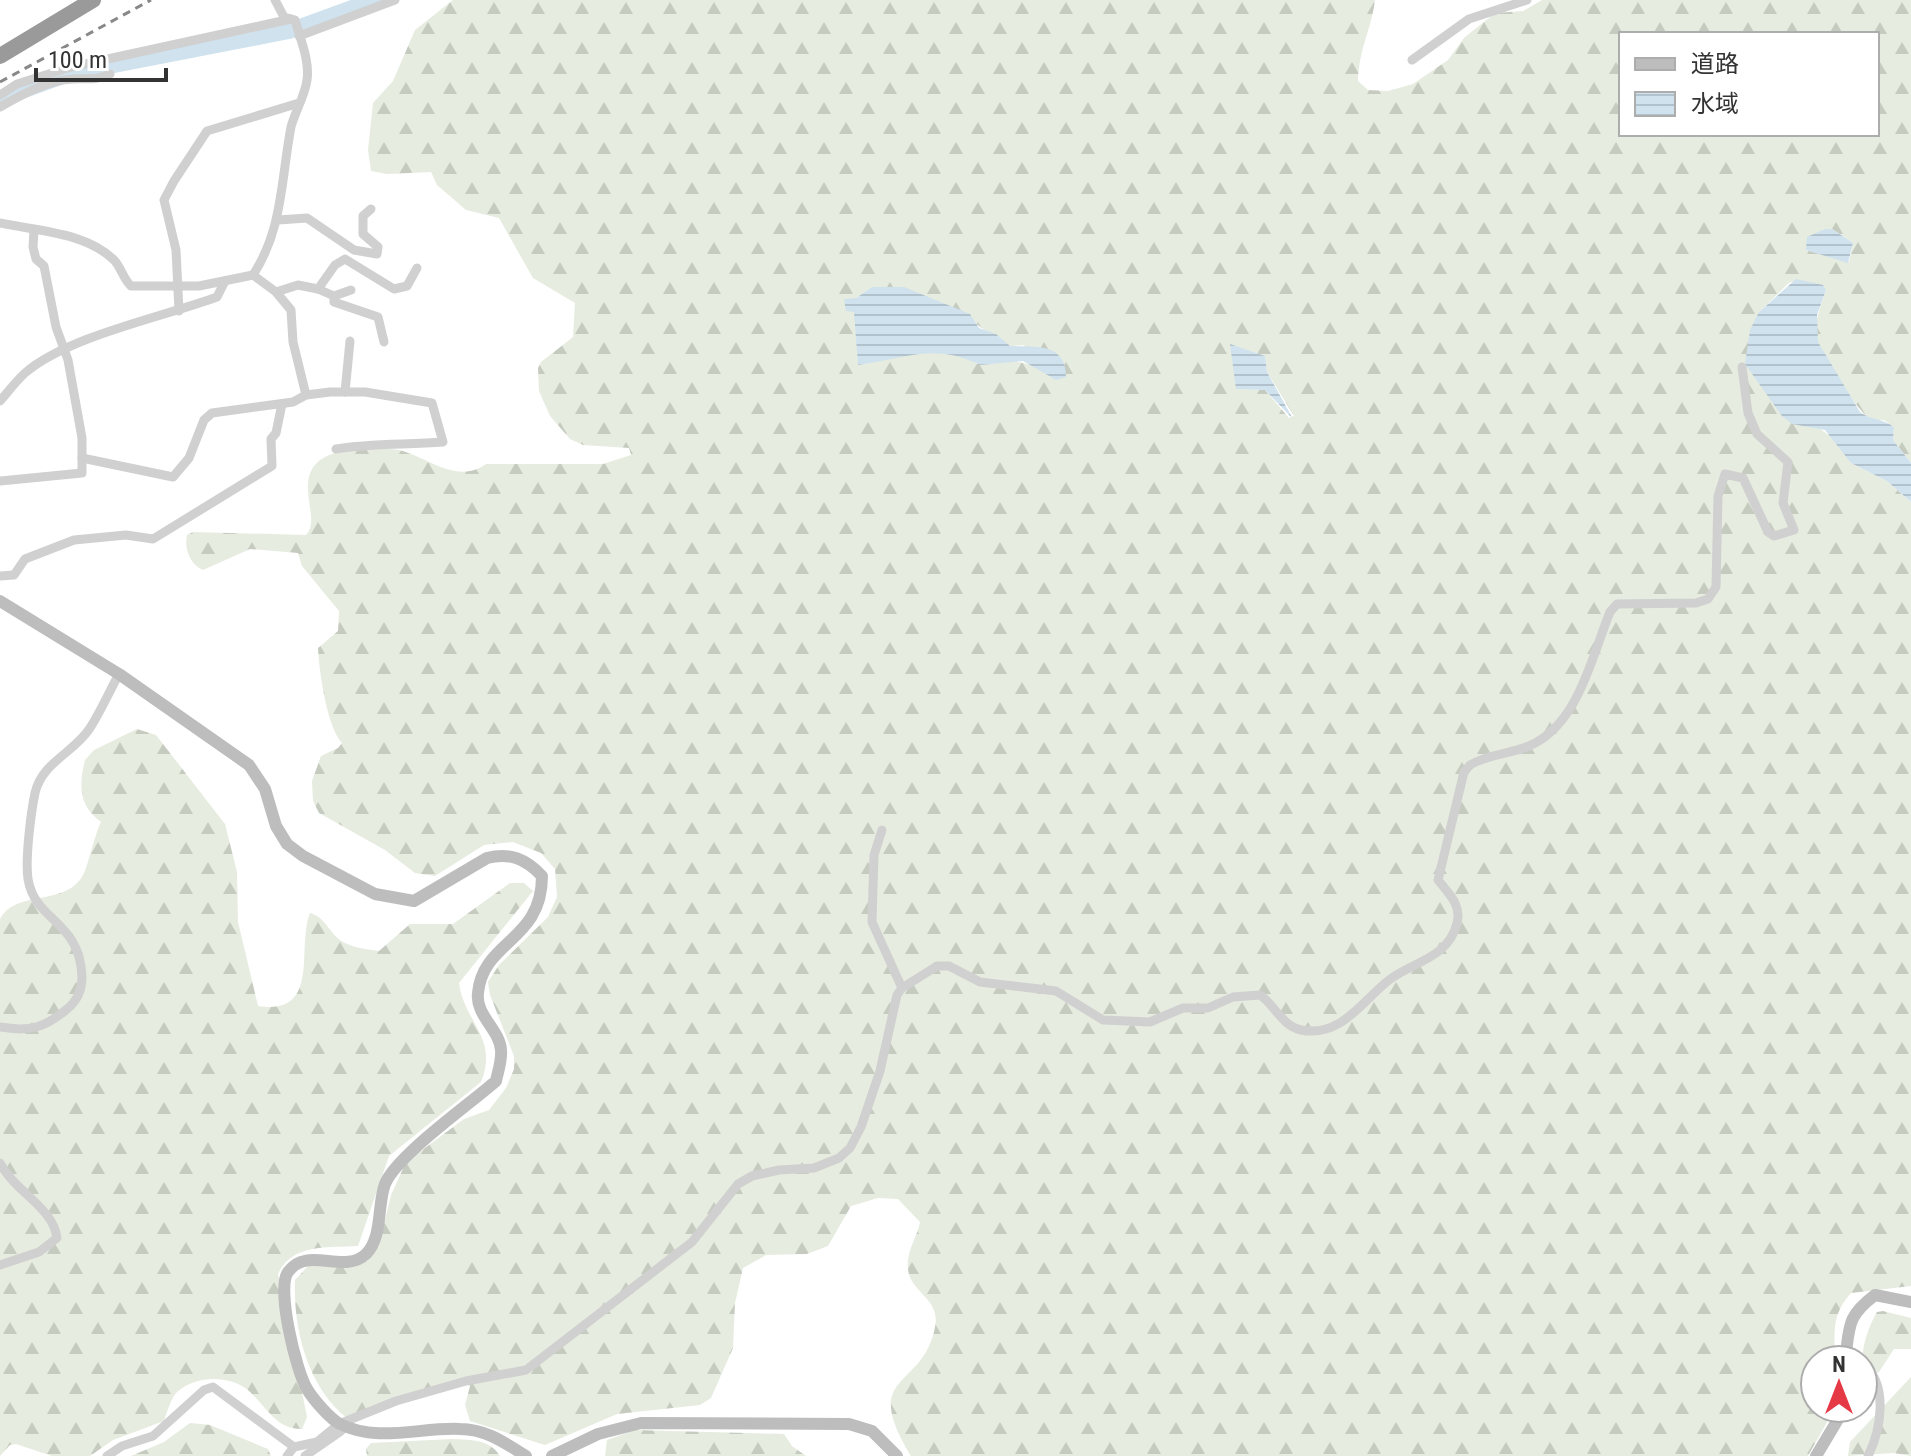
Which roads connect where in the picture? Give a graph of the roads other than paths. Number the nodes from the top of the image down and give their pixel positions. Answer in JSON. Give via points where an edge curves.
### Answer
{"nodes":[{"id":1,"x":93,"y":0,"type":"edge"},
{"id":2,"x":275,"y":0,"type":"edge"},
{"id":3,"x":395,"y":0,"type":"edge"},
{"id":4,"x":1527,"y":0,"type":"edge"},
{"id":5,"x":293,"y":19,"type":"junction"},
{"id":6,"x":299,"y":35,"type":"junction"},
{"id":7,"x":0,"y":56,"type":"edge"},
{"id":8,"x":1412,"y":60,"type":"dead end"},
{"id":9,"x":110,"y":74,"type":"dead end"},
{"id":10,"x":22,"y":83,"type":"junction"},
{"id":11,"x":28,"y":93,"type":"junction"},
{"id":12,"x":0,"y":95,"type":"edge"},
{"id":13,"x":299,"y":103,"type":"junction"},
{"id":14,"x":0,"y":107,"type":"edge"},
{"id":15,"x":371,"y":209,"type":"dead end"},
{"id":16,"x":278,"y":220,"type":"junction"},
{"id":17,"x":0,"y":223,"type":"edge"},
{"id":18,"x":34,"y":230,"type":"junction"},
{"id":19,"x":354,"y":250,"type":"junction"},
{"id":20,"x":345,"y":259,"type":"junction"},
{"id":21,"x":417,"y":268,"type":"dead end"},
{"id":22,"x":253,"y":275,"type":"junction"},
{"id":23,"x":225,"y":281,"type":"junction"},
{"id":24,"x":177,"y":287,"type":"junction"},
{"id":25,"x":318,"y":289,"type":"junction"},
{"id":26,"x":351,"y":290,"type":"dead end"},
{"id":27,"x":276,"y":292,"type":"junction"},
{"id":28,"x":334,"y":296,"type":"junction"},
{"id":29,"x":179,"y":311,"type":"junction"},
{"id":30,"x":350,"y":341,"type":"dead end"},
{"id":31,"x":384,"y":342,"type":"dead end"},
{"id":32,"x":64,"y":351,"type":"junction"},
{"id":33,"x":1742,"y":367,"type":"dead end"},
{"id":34,"x":345,"y":392,"type":"junction"},
{"id":35,"x":306,"y":395,"type":"junction"},
{"id":36,"x":0,"y":401,"type":"edge"},
{"id":37,"x":282,"y":404,"type":"junction"},
{"id":38,"x":336,"y":449,"type":"dead end"},
{"id":39,"x":82,"y":458,"type":"junction"},
{"id":40,"x":0,"y":481,"type":"edge"},
{"id":41,"x":0,"y":576,"type":"edge"},
{"id":42,"x":0,"y":601,"type":"edge"},
{"id":43,"x":119,"y":674,"type":"junction"},
{"id":44,"x":882,"y":830,"type":"dead end"},
{"id":45,"x":902,"y":988,"type":"junction"},
{"id":46,"x":0,"y":1027,"type":"edge"},
{"id":47,"x":0,"y":1163,"type":"edge"},
{"id":48,"x":0,"y":1265,"type":"edge"},
{"id":49,"x":1911,"y":1302,"type":"edge"},
{"id":50,"x":1847,"y":1344,"type":"edge"},
{"id":51,"x":1879,"y":1398,"type":"edge"},
{"id":52,"x":339,"y":1424,"type":"junction"},
{"id":53,"x":1835,"y":1424,"type":"edge"},
{"id":54,"x":294,"y":1447,"type":"junction"},
{"id":55,"x":107,"y":1456,"type":"edge"},
{"id":56,"x":287,"y":1456,"type":"edge"},
{"id":57,"x":305,"y":1456,"type":"edge"},
{"id":58,"x":526,"y":1456,"type":"edge"},
{"id":59,"x":552,"y":1456,"type":"edge"},
{"id":60,"x":897,"y":1456,"type":"edge"},
{"id":61,"x":1816,"y":1456,"type":"edge"},
{"id":62,"x":1868,"y":1456,"type":"edge"}],
"edges":[{"from":1,"to":7,"type":"highway"},
{"from":2,"to":5,"type":"street","via":[[281,14]]},
{"from":3,"to":6,"type":"street"},
{"from":4,"to":8,"type":"street","via":[[1469,19]]},
{"from":5,"to":6,"type":"street"},
{"from":5,"to":10,"type":"street","via":[[71,67]]},
{"from":6,"to":13,"type":"street","via":[[307,81]]},
{"from":9,"to":11,"type":"street","via":[[97,81],[72,78]]},
{"from":10,"to":11,"type":"street"},
{"from":10,"to":12,"type":"street"},
{"from":11,"to":14,"type":"street"},
{"from":13,"to":16,"type":"street"},
{"from":13,"to":24,"type":"street","via":[[207,131],[164,200],[176,250]]},
{"from":15,"to":19,"type":"street","via":[[363,216],[363,234],[378,247],[377,254]]},
{"from":16,"to":19,"type":"street","via":[[307,218]]},
{"from":16,"to":22,"type":"street"},
{"from":17,"to":18,"type":"street"},
{"from":18,"to":24,"type":"street","via":[[72,236],[94,247],[114,260],[131,286]]},
{"from":18,"to":32,"type":"street","via":[[33,247],[44,266]]},
{"from":19,"to":20,"type":"street"},
{"from":20,"to":21,"type":"street","via":[[394,289],[407,286]]},
{"from":20,"to":25,"type":"street"},
{"from":22,"to":23,"type":"street"},
{"from":22,"to":27,"type":"street"},
{"from":23,"to":24,"type":"street"},
{"from":23,"to":29,"type":"street","via":[[217,297]]},
{"from":24,"to":29,"type":"street"},
{"from":25,"to":27,"type":"street","via":[[298,285]]},
{"from":25,"to":28,"type":"street"},
{"from":26,"to":28,"type":"street"},
{"from":27,"to":35,"type":"street","via":[[291,310]]},
{"from":28,"to":31,"type":"street","via":[[334,302],[378,317]]},
{"from":29,"to":32,"type":"street","via":[[101,333]]},
{"from":30,"to":34,"type":"street"},
{"from":32,"to":36,"type":"street","via":[[26,371]]},
{"from":32,"to":39,"type":"street"},
{"from":33,"to":45,"type":"street","via":[[1748,413],[1757,434],[1788,462],[1782,492],[1794,530],[1774,536],[1768,532],[1743,478],[1725,474],[1718,496],[1716,587],[1708,599],[1617,604],[1561,723],[1529,746],[1470,765],[1464,772],[1438,880],[1456,904],[1457,925],[1426,962],[1390,979],[1345,1021],[1305,1031],[1285,1022],[1260,995],[1233,997],[1208,1008],[1183,1008],[1150,1022],[1099,1019],[1056,991],[980,982],[949,966],[937,966]]},
{"from":34,"to":35,"type":"street"},
{"from":34,"to":38,"type":"street","via":[[432,403],[443,442]]},
{"from":35,"to":37,"type":"street"},
{"from":37,"to":39,"type":"street","via":[[212,413],[173,477]]},
{"from":37,"to":41,"type":"street","via":[[271,439],[272,466],[206,503],[169,532],[153,539],[126,535],[74,540],[25,559],[14,575]]},
{"from":39,"to":40,"type":"street","via":[[82,473]]},
{"from":42,"to":43,"type":"street"},
{"from":43,"to":46,"type":"street","via":[[88,731],[46,768],[36,792],[28,878],[35,900],[76,942],[82,985],[72,1005],[54,1021],[25,1031]]},
{"from":43,"to":52,"type":"street","via":[[249,765],[265,789],[287,844],[375,894],[414,901],[501,855],[521,858],[542,876],[540,906],[488,964],[478,992],[479,1006],[501,1047],[496,1081],[400,1161],[385,1183],[368,1252],[352,1263],[303,1261],[284,1277],[290,1338],[306,1388]]},
{"from":44,"to":45,"type":"street","via":[[874,855],[872,922]]},
{"from":45,"to":52,"type":"street","via":[[861,1127],[839,1158],[814,1168],[752,1176],[738,1184],[692,1242],[526,1370],[436,1388]]},
{"from":47,"to":48,"type":"street","via":[[10,1183],[48,1214],[57,1238],[39,1252]]},
{"from":49,"to":50,"type":"street","via":[[1875,1295],[1855,1310]]},
{"from":51,"to":62,"type":"street","via":[[1880,1422]]},
{"from":52,"to":54,"type":"street","via":[[317,1442]]},
{"from":52,"to":57,"type":"street","via":[[341,1431]]},
{"from":52,"to":58,"type":"street","via":[[386,1435],[461,1428],[493,1435]]},
{"from":53,"to":61,"type":"street"},
{"from":54,"to":55,"type":"street","via":[[213,1387],[153,1436]]},
{"from":54,"to":56,"type":"street"},
{"from":59,"to":60,"type":"street","via":[[598,1434],[641,1423],[849,1424],[872,1431]]}]}
